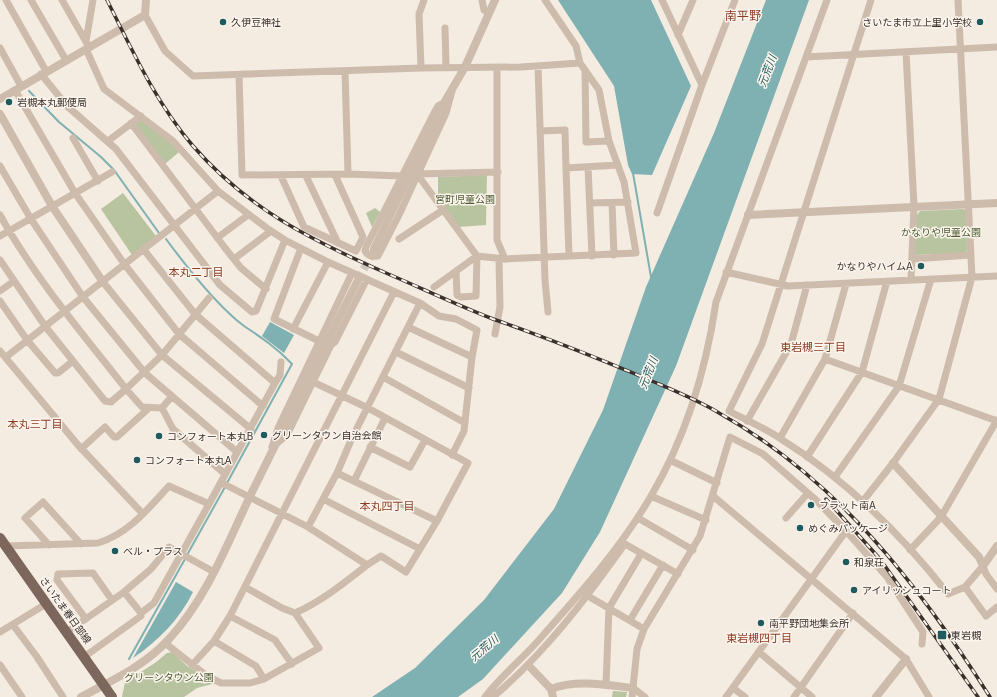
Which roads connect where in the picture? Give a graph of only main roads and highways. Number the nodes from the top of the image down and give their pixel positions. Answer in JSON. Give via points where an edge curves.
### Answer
{"nodes":[{"id":1,"x":0,"y":538,"type":"edge"},
{"id":2,"x":112,"y":697,"type":"edge"}],
"edges":[{"from":1,"to":2,"type":"main road","name":"さいたま春日部線"}]}
